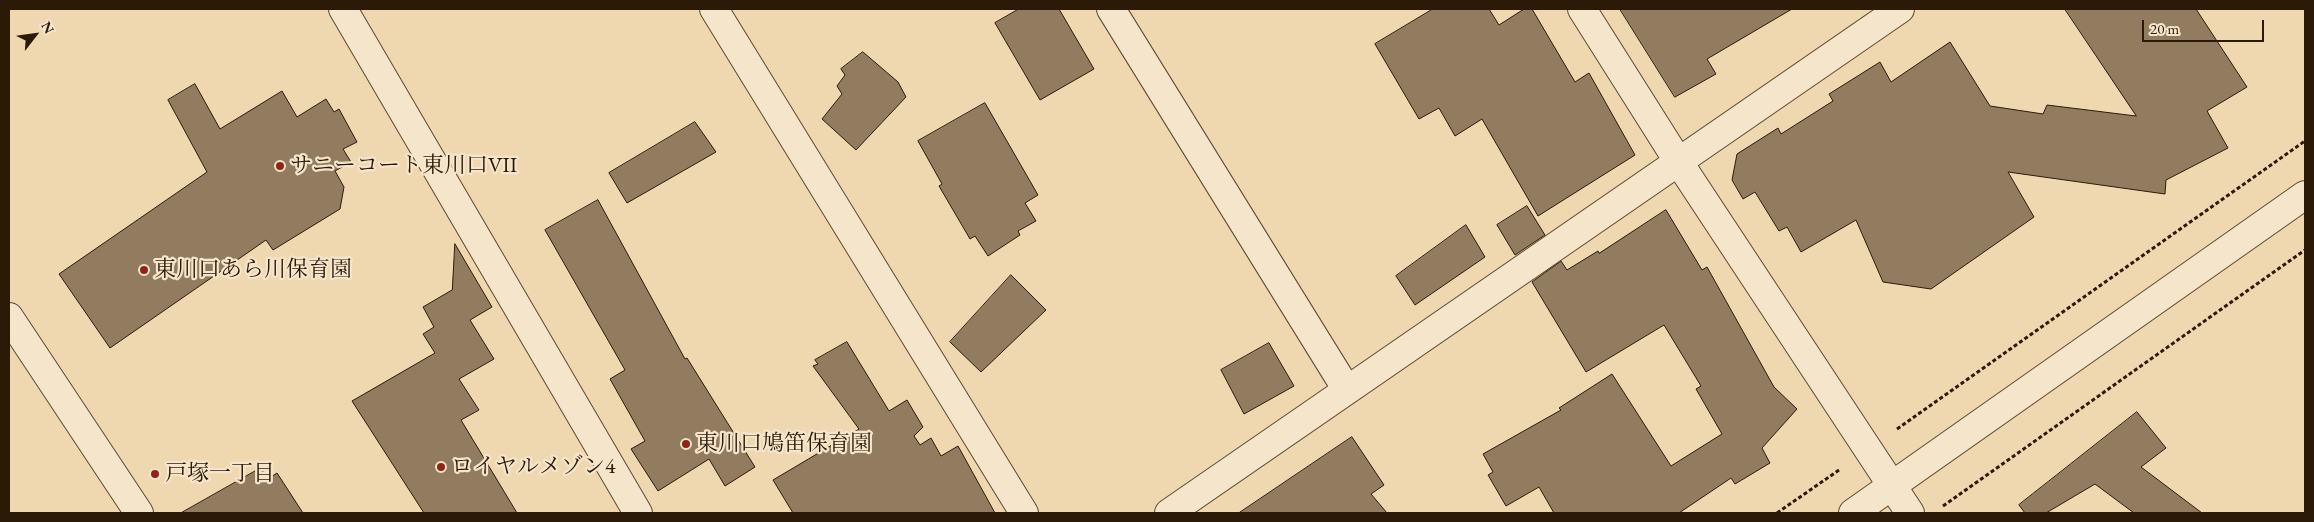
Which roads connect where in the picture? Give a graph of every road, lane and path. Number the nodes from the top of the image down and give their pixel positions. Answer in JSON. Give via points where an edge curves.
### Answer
{"nodes":[{"id":1,"x":343,"y":9,"type":"edge"},
{"id":2,"x":714,"y":9,"type":"edge"},
{"id":3,"x":1111,"y":9,"type":"edge"},
{"id":4,"x":1582,"y":9,"type":"edge"},
{"id":5,"x":1900,"y":9,"type":"edge"},
{"id":6,"x":2305,"y":141,"type":"edge"},
{"id":7,"x":1678,"y":161,"type":"junction"},
{"id":8,"x":2305,"y":195,"type":"edge"},
{"id":9,"x":2305,"y":250,"type":"edge"},
{"id":10,"x":9,"y":316,"type":"edge"},
{"id":11,"x":1347,"y":390,"type":"junction"},
{"id":12,"x":1868,"y":450,"type":"junction"},
{"id":13,"x":1891,"y":487,"type":"junction"},
{"id":14,"x":1940,"y":508,"type":"dead end"},
{"id":15,"x":139,"y":513,"type":"edge"},
{"id":16,"x":638,"y":513,"type":"edge"},
{"id":17,"x":1024,"y":513,"type":"edge"},
{"id":18,"x":1169,"y":513,"type":"edge"},
{"id":19,"x":1777,"y":513,"type":"edge"},
{"id":20,"x":1853,"y":513,"type":"edge"},
{"id":21,"x":1910,"y":513,"type":"edge"}],
"edges":[{"from":1,"to":16,"type":"street"},
{"from":2,"to":17,"type":"street"},
{"from":3,"to":11,"type":"street"},
{"from":4,"to":7,"type":"street"},
{"from":5,"to":7,"type":"street"},
{"from":6,"to":12,"type":"path"},
{"from":7,"to":11,"type":"street"},
{"from":7,"to":12,"type":"street"},
{"from":8,"to":13,"type":"street"},
{"from":9,"to":14,"type":"path"},
{"from":10,"to":15,"type":"street"},
{"from":11,"to":18,"type":"street"},
{"from":12,"to":13,"type":"street"},
{"from":12,"to":19,"type":"path"},
{"from":13,"to":20,"type":"street"},
{"from":13,"to":21,"type":"street"}]}
